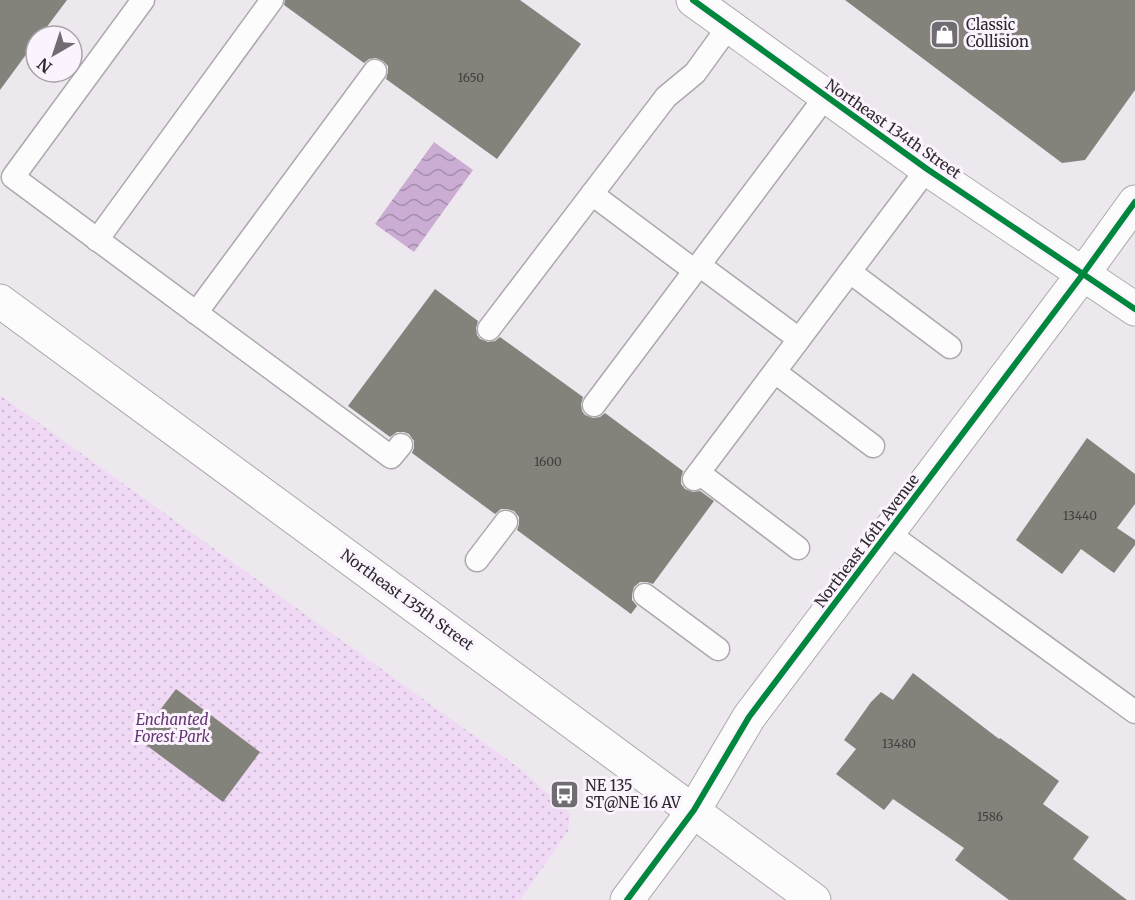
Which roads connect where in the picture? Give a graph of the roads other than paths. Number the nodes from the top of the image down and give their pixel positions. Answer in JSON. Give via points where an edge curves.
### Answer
{"nodes":[{"id":1,"x":143,"y":0,"type":"edge"},
{"id":2,"x":272,"y":0,"type":"edge"},
{"id":3,"x":693,"y":0,"type":"edge"},
{"id":4,"x":729,"y":26,"type":"junction"},
{"id":5,"x":375,"y":71,"type":"dead end"},
{"id":6,"x":825,"y":96,"type":"junction"},
{"id":7,"x":927,"y":169,"type":"junction"},
{"id":8,"x":592,"y":194,"type":"junction"},
{"id":9,"x":1135,"y":202,"type":"edge"},
{"id":10,"x":97,"y":240,"type":"junction"},
{"id":11,"x":697,"y":268,"type":"junction"},
{"id":12,"x":850,"y":272,"type":"junction"},
{"id":13,"x":1083,"y":274,"type":"junction"},
{"id":14,"x":0,"y":301,"type":"edge"},
{"id":15,"x":1135,"y":309,"type":"edge"},
{"id":16,"x":196,"y":313,"type":"junction"},
{"id":17,"x":489,"y":329,"type":"dead end"},
{"id":18,"x":799,"y":339,"type":"junction"},
{"id":19,"x":950,"y":347,"type":"dead end"},
{"id":20,"x":775,"y":372,"type":"junction"},
{"id":21,"x":594,"y":405,"type":"dead end"},
{"id":22,"x":401,"y":445,"type":"dead end"},
{"id":23,"x":873,"y":446,"type":"dead end"},
{"id":24,"x":506,"y":522,"type":"dead end"},
{"id":25,"x":888,"y":532,"type":"junction"},
{"id":26,"x":798,"y":548,"type":"dead end"},
{"id":27,"x":477,"y":560,"type":"dead end"},
{"id":28,"x":645,"y":595,"type":"dead end"},
{"id":29,"x":718,"y":649,"type":"dead end"},
{"id":30,"x":1135,"y":712,"type":"edge"},
{"id":31,"x":694,"y":810,"type":"junction"},
{"id":32,"x":627,"y":900,"type":"edge"},
{"id":33,"x":814,"y":900,"type":"edge"}],
"edges":[{"from":1,"to":10,"type":"lane","via":[[13,177]]},
{"from":2,"to":10,"type":"lane"},
{"from":3,"to":4,"type":"street","name":"Northeast 134th Street"},
{"from":4,"to":6,"type":"street","name":"Northeast 134th Street"},
{"from":4,"to":8,"type":"lane","via":[[695,73],[666,97]]},
{"from":5,"to":16,"type":"lane"},
{"from":6,"to":7,"type":"street","name":"Northeast 134th Street"},
{"from":6,"to":11,"type":"lane"},
{"from":7,"to":12,"type":"lane"},
{"from":7,"to":13,"type":"street","name":"Northeast 134th Street"},
{"from":8,"to":11,"type":"lane"},
{"from":8,"to":17,"type":"lane"},
{"from":9,"to":13,"type":"street","name":"Northeast 16th Avenue"},
{"from":10,"to":16,"type":"lane"},
{"from":11,"to":18,"type":"lane"},
{"from":11,"to":21,"type":"lane"},
{"from":12,"to":18,"type":"lane"},
{"from":12,"to":19,"type":"lane"},
{"from":13,"to":15,"type":"street","name":"Northeast 134th Street"},
{"from":13,"to":25,"type":"street","name":"Northeast 16th Avenue"},
{"from":14,"to":31,"type":"street","name":"Northeast 135th Street"},
{"from":16,"to":22,"type":"lane","via":[[391,457]]},
{"from":18,"to":20,"type":"lane"},
{"from":20,"to":23,"type":"lane"},
{"from":20,"to":26,"type":"lane","via":[[697,476]]},
{"from":24,"to":27,"type":"lane"},
{"from":25,"to":30,"type":"lane"},
{"from":25,"to":31,"type":"street","name":"Northeast 16th Avenue","via":[[749,717]]},
{"from":28,"to":29,"type":"lane"},
{"from":31,"to":32,"type":"street","name":"Northeast 16th Avenue"},
{"from":31,"to":33,"type":"street","name":"Northeast 135th Street"}]}
